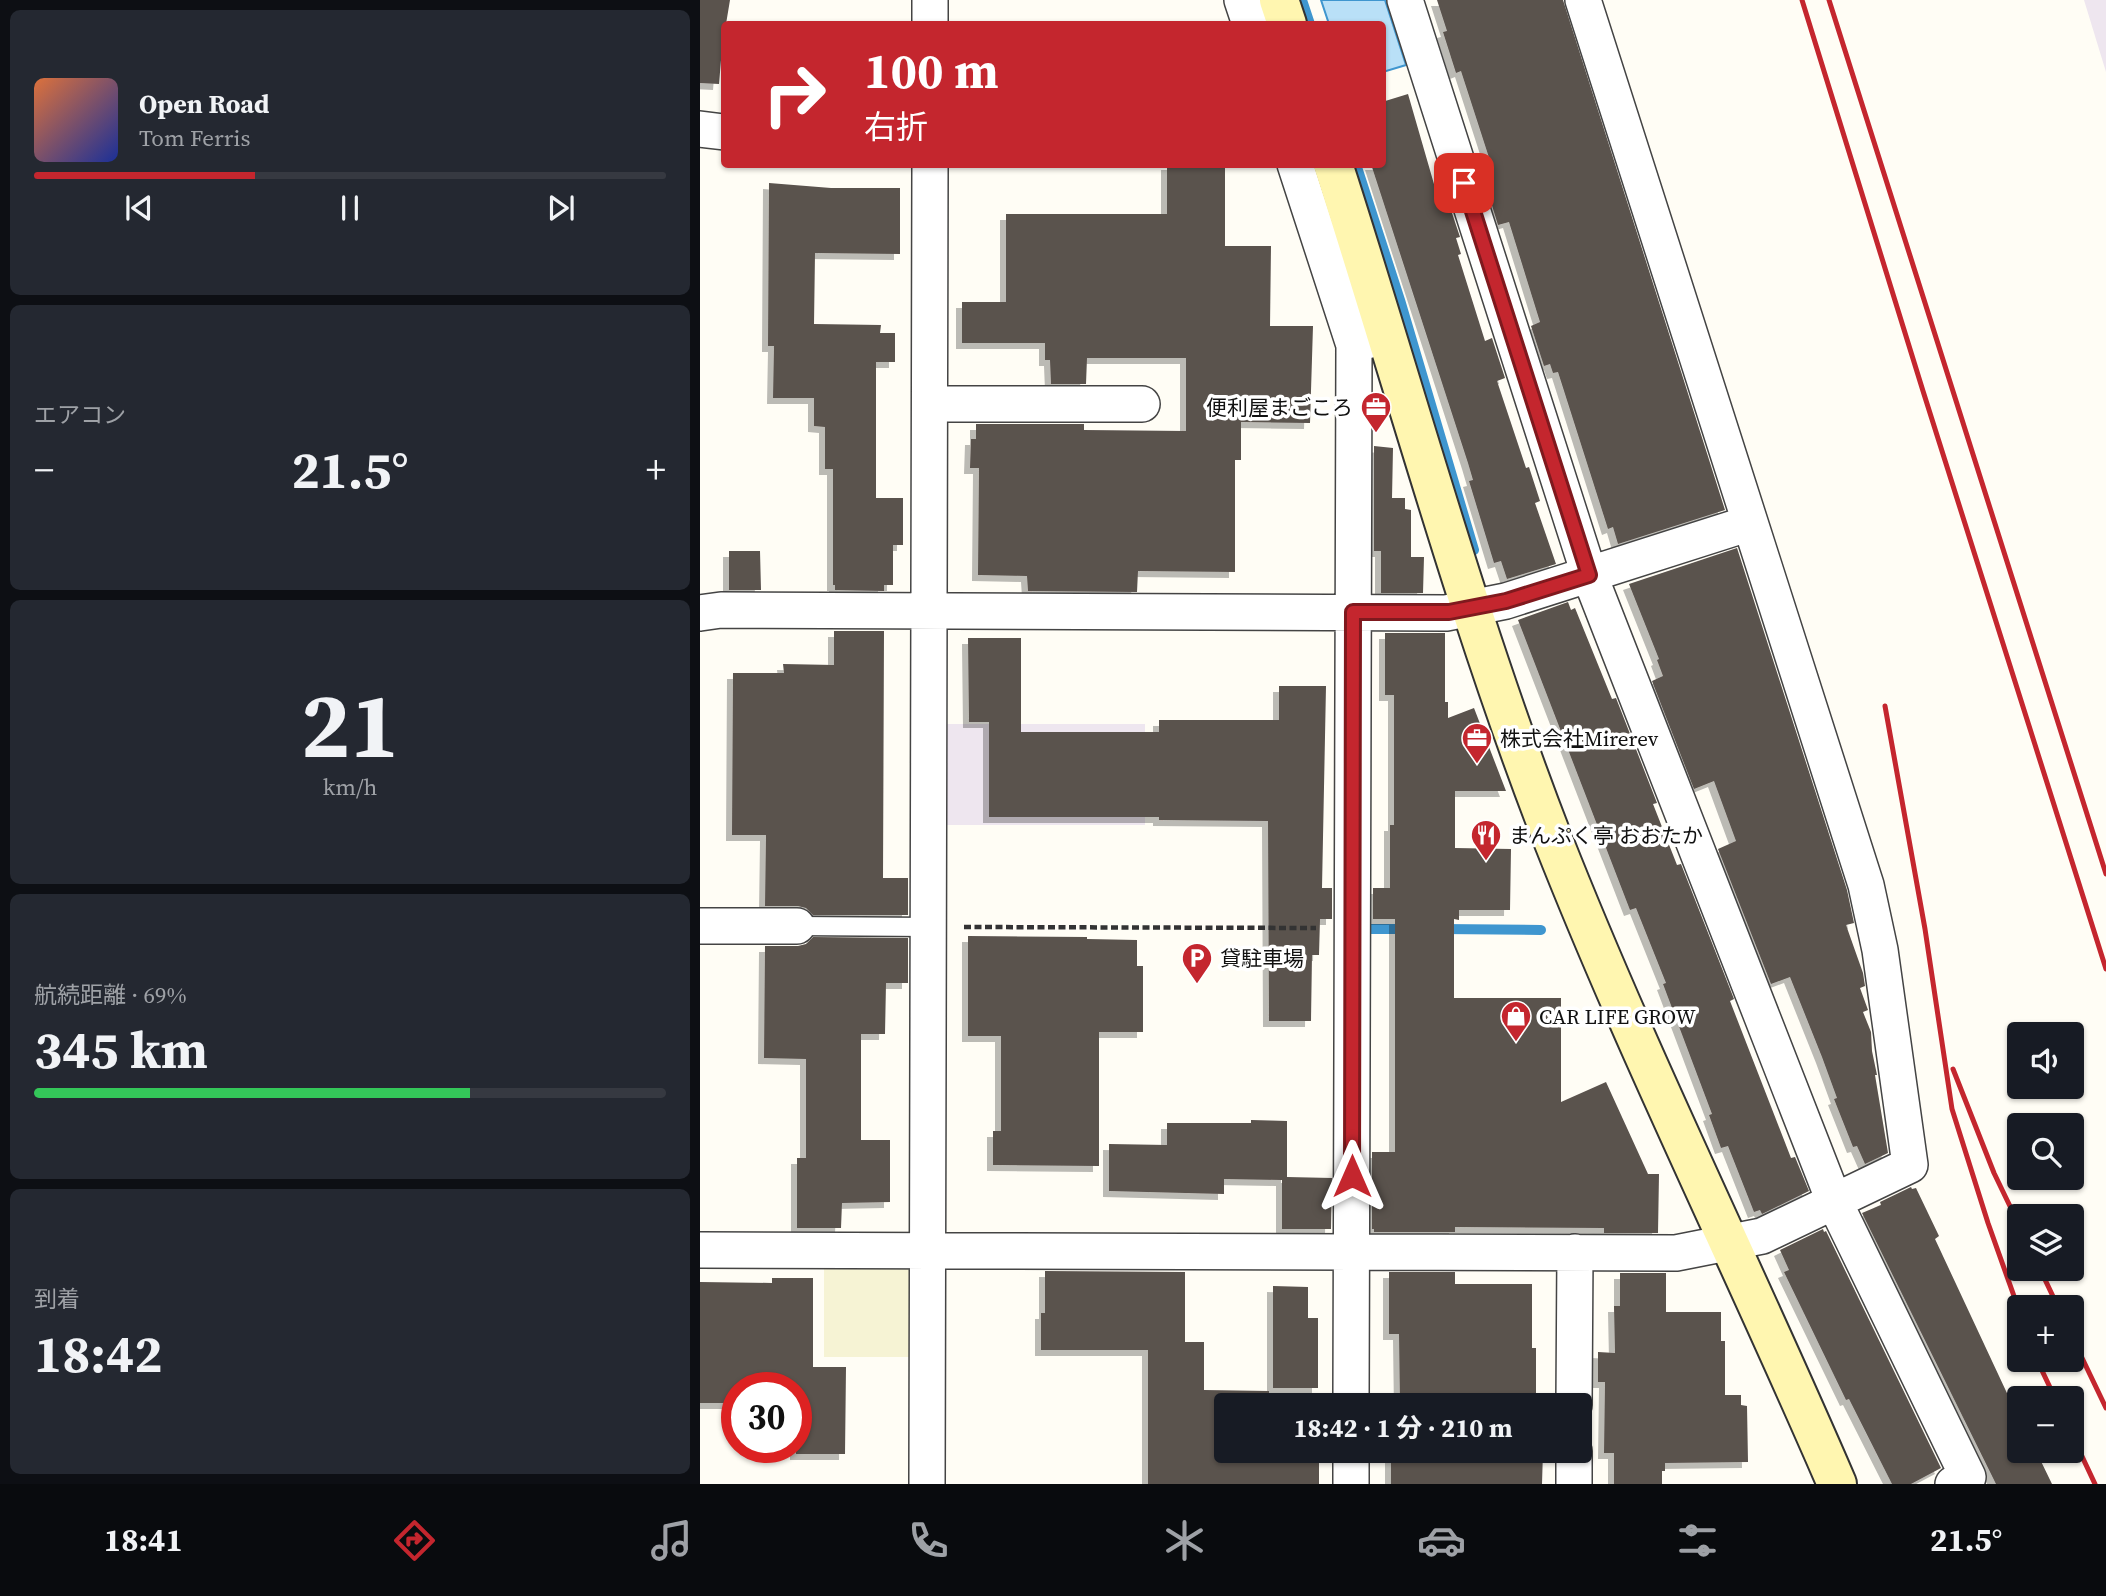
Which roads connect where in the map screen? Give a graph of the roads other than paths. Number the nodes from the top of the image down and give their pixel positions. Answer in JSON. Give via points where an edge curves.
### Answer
{"nodes":[{"id":1,"x":930,"y":0,"type":"edge"},
{"id":2,"x":1242,"y":0,"type":"edge"},
{"id":3,"x":1279,"y":0,"type":"edge"},
{"id":4,"x":1405,"y":0,"type":"edge"},
{"id":5,"x":1583,"y":0,"type":"edge"},
{"id":6,"x":930,"y":21,"type":"edge"},
{"id":7,"x":1249,"y":21,"type":"edge"},
{"id":8,"x":1286,"y":21,"type":"edge"},
{"id":9,"x":700,"y":129,"type":"edge"},
{"id":10,"x":721,"y":132,"type":"edge"},
{"id":11,"x":930,"y":168,"type":"edge"},
{"id":12,"x":1297,"y":168,"type":"edge"},
{"id":13,"x":1334,"y":168,"type":"edge"},
{"id":14,"x":1370,"y":340,"type":"junction"},
{"id":15,"x":930,"y":404,"type":"junction"},
{"id":16,"x":1142,"y":404,"type":"dead end"},
{"id":17,"x":1750,"y":523,"type":"junction"},
{"id":18,"x":1589,"y":575,"type":"junction"},
{"id":19,"x":1471,"y":608,"type":"junction"},
{"id":20,"x":929,"y":611,"type":"junction"},
{"id":21,"x":1353,"y":612,"type":"junction"},
{"id":22,"x":700,"y":613,"type":"edge"},
{"id":23,"x":700,"y":926,"type":"edge"},
{"id":24,"x":797,"y":926,"type":"joint"},
{"id":25,"x":928,"y":927,"type":"junction"},
{"id":26,"x":1834,"y":1201,"type":"junction"},
{"id":27,"x":1728,"y":1243,"type":"junction"},
{"id":28,"x":700,"y":1250,"type":"edge"},
{"id":29,"x":927,"y":1251,"type":"junction"},
{"id":30,"x":1351,"y":1252,"type":"junction"},
{"id":31,"x":1575,"y":1252,"type":"junction"},
{"id":32,"x":1351,"y":1393,"type":"edge"},
{"id":33,"x":1574,"y":1393,"type":"edge"},
{"id":34,"x":1351,"y":1463,"type":"edge"},
{"id":35,"x":1574,"y":1463,"type":"edge"},
{"id":36,"x":927,"y":1484,"type":"edge"},
{"id":37,"x":1351,"y":1484,"type":"edge"},
{"id":38,"x":1574,"y":1484,"type":"edge"},
{"id":39,"x":1837,"y":1484,"type":"edge"},
{"id":40,"x":1953,"y":1484,"type":"edge"}],
"edges":[{"from":1,"to":6,"type":"street"},
{"from":2,"to":7,"type":"street"},
{"from":3,"to":8,"type":"street"},
{"from":4,"to":18,"type":"street"},
{"from":5,"to":17,"type":"street"},
{"from":9,"to":10,"type":"street"},
{"from":11,"to":15,"type":"street"},
{"from":12,"to":14,"type":"street"},
{"from":13,"to":14,"type":"street"},
{"from":14,"to":19,"type":"street"},
{"from":14,"to":21,"type":"street"},
{"from":15,"to":16,"type":"street"},
{"from":15,"to":20,"type":"street"},
{"from":17,"to":18,"type":"street"},
{"from":17,"to":26,"type":"street","via":[[1872,906],[1910,1164]]},
{"from":18,"to":19,"type":"street"},
{"from":18,"to":26,"type":"street"},
{"from":19,"to":21,"type":"street","via":[[1446,613]]},
{"from":19,"to":27,"type":"street","via":[[1581,908]]},
{"from":20,"to":21,"type":"street"},
{"from":20,"to":22,"type":"street"},
{"from":20,"to":25,"type":"street"},
{"from":21,"to":30,"type":"street"},
{"from":23,"to":24,"type":"street"},
{"from":24,"to":25,"type":"lane"},
{"from":25,"to":29,"type":"street"},
{"from":26,"to":27,"type":"street","via":[[1762,1236]]},
{"from":26,"to":40,"type":"street","via":[[1968,1477]]},
{"from":27,"to":31,"type":"street","via":[[1676,1253]]},
{"from":27,"to":39,"type":"street"},
{"from":28,"to":29,"type":"street"},
{"from":29,"to":30,"type":"street"},
{"from":29,"to":36,"type":"street"},
{"from":30,"to":31,"type":"street"},
{"from":30,"to":32,"type":"street"},
{"from":31,"to":33,"type":"street"},
{"from":34,"to":37,"type":"street"},
{"from":35,"to":38,"type":"street"}]}
